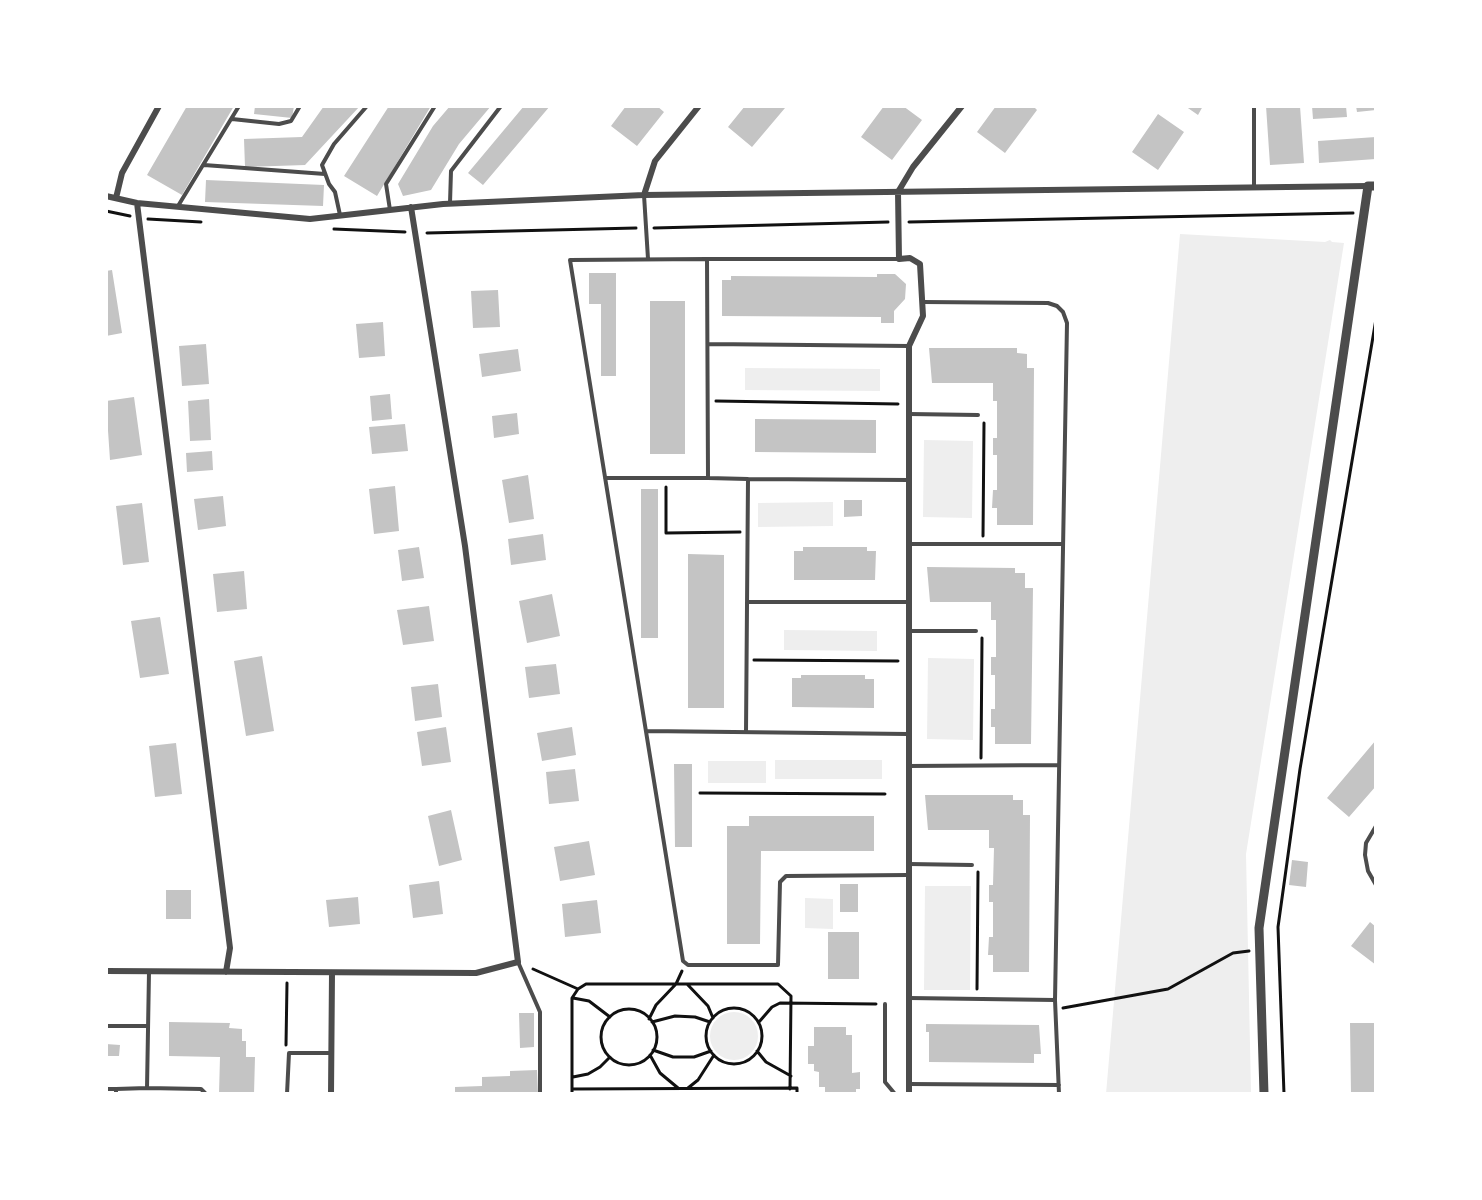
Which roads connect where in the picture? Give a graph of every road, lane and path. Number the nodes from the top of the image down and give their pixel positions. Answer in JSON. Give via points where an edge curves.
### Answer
{"nodes":[{"id":1,"x":159,"y":106,"type":"edge"},
{"id":2,"x":239,"y":106,"type":"edge"},
{"id":3,"x":300,"y":106,"type":"edge"},
{"id":4,"x":367,"y":106,"type":"edge"},
{"id":5,"x":435,"y":106,"type":"edge"},
{"id":6,"x":501,"y":106,"type":"edge"},
{"id":7,"x":699,"y":106,"type":"edge"},
{"id":8,"x":962,"y":106,"type":"edge"},
{"id":9,"x":1254,"y":106,"type":"edge"},
{"id":10,"x":232,"y":119,"type":"junction"},
{"id":11,"x":204,"y":165,"type":"junction"},
{"id":12,"x":326,"y":174,"type":"junction"},
{"id":13,"x":1372,"y":186,"type":"edge"},
{"id":14,"x":1254,"y":188,"type":"junction"},
{"id":15,"x":898,"y":192,"type":"junction"},
{"id":16,"x":644,"y":195,"type":"junction"},
{"id":17,"x":106,"y":196,"type":"edge"},
{"id":18,"x":116,"y":198,"type":"junction"},
{"id":19,"x":137,"y":203,"type":"junction"},
{"id":20,"x":450,"y":203,"type":"junction"},
{"id":21,"x":178,"y":207,"type":"junction"},
{"id":22,"x":411,"y":207,"type":"junction"},
{"id":23,"x":390,"y":210,"type":"junction"},
{"id":24,"x":106,"y":211,"type":"edge"},
{"id":25,"x":340,"y":215,"type":"junction"},
{"id":26,"x":139,"y":218,"type":"junction"},
{"id":27,"x":707,"y":258,"type":"junction"},
{"id":28,"x":648,"y":259,"type":"junction"},
{"id":29,"x":899,"y":259,"type":"junction"},
{"id":30,"x":923,"y":302,"type":"junction"},
{"id":31,"x":1376,"y":319,"type":"edge"},
{"id":32,"x":708,"y":344,"type":"junction"},
{"id":33,"x":909,"y":346,"type":"junction"},
{"id":34,"x":708,"y":401,"type":"junction"},
{"id":35,"x":909,"y":404,"type":"junction"},
{"id":36,"x":909,"y":414,"type":"junction"},
{"id":37,"x":978,"y":415,"type":"joint"},
{"id":38,"x":605,"y":478,"type":"junction"},
{"id":39,"x":708,"y":478,"type":"junction"},
{"id":40,"x":666,"y":479,"type":"junction"},
{"id":41,"x":748,"y":479,"type":"junction"},
{"id":42,"x":909,"y":480,"type":"junction"},
{"id":43,"x":748,"y":532,"type":"junction"},
{"id":44,"x":909,"y":544,"type":"junction"},
{"id":45,"x":983,"y":544,"type":"junction"},
{"id":46,"x":1063,"y":544,"type":"junction"},
{"id":47,"x":747,"y":602,"type":"junction"},
{"id":48,"x":909,"y":602,"type":"junction"},
{"id":49,"x":908,"y":631,"type":"junction"},
{"id":50,"x":976,"y":632,"type":"joint"},
{"id":51,"x":747,"y":660,"type":"junction"},
{"id":52,"x":908,"y":661,"type":"junction"},
{"id":53,"x":646,"y":731,"type":"junction"},
{"id":54,"x":746,"y":732,"type":"junction"},
{"id":55,"x":908,"y":734,"type":"junction"},
{"id":56,"x":1059,"y":765,"type":"junction"},
{"id":57,"x":908,"y":766,"type":"junction"},
{"id":58,"x":981,"y":766,"type":"junction"},
{"id":59,"x":700,"y":793,"type":"dead end"},
{"id":60,"x":885,"y":794,"type":"dead end"},
{"id":61,"x":1376,"y":826,"type":"edge"},
{"id":62,"x":908,"y":864,"type":"junction"},
{"id":63,"x":972,"y":865,"type":"joint"},
{"id":64,"x":908,"y":875,"type":"junction"},
{"id":65,"x":1376,"y":885,"type":"edge"},
{"id":66,"x":1259,"y":949,"type":"junction"},
{"id":67,"x":518,"y":962,"type":"junction"},
{"id":68,"x":685,"y":964,"type":"junction"},
{"id":69,"x":106,"y":972,"type":"edge"},
{"id":70,"x":149,"y":972,"type":"junction"},
{"id":71,"x":226,"y":972,"type":"junction"},
{"id":72,"x":287,"y":972,"type":"junction"},
{"id":73,"x":332,"y":973,"type":"junction"},
{"id":74,"x":676,"y":984,"type":"junction"},
{"id":75,"x":687,"y":984,"type":"junction"},
{"id":76,"x":578,"y":989,"type":"junction"},
{"id":77,"x":573,"y":998,"type":"junction"},
{"id":78,"x":908,"y":998,"type":"junction"},
{"id":79,"x":976,"y":999,"type":"junction"},
{"id":80,"x":1055,"y":1000,"type":"junction"},
{"id":81,"x":791,"y":1003,"type":"junction"},
{"id":82,"x":885,"y":1004,"type":"joint"},
{"id":83,"x":1055,"y":1009,"type":"junction"},
{"id":84,"x":610,"y":1017,"type":"junction"},
{"id":85,"x":713,"y":1018,"type":"junction"},
{"id":86,"x":651,"y":1020,"type":"junction"},
{"id":87,"x":710,"y":1022,"type":"junction"},
{"id":88,"x":758,"y":1023,"type":"junction"},
{"id":89,"x":106,"y":1026,"type":"edge"},
{"id":90,"x":148,"y":1026,"type":"junction"},
{"id":91,"x":653,"y":1050,"type":"junction"},
{"id":92,"x":757,"y":1051,"type":"junction"},
{"id":93,"x":289,"y":1053,"type":"junction"},
{"id":94,"x":331,"y":1053,"type":"junction"},
{"id":95,"x":712,"y":1053,"type":"junction"},
{"id":96,"x":650,"y":1055,"type":"junction"},
{"id":97,"x":609,"y":1057,"type":"junction"},
{"id":98,"x":790,"y":1076,"type":"junction"},
{"id":99,"x":573,"y":1077,"type":"junction"},
{"id":100,"x":909,"y":1084,"type":"junction"},
{"id":101,"x":1059,"y":1085,"type":"junction"},
{"id":102,"x":147,"y":1088,"type":"junction"},
{"id":103,"x":106,"y":1089,"type":"edge"},
{"id":104,"x":679,"y":1089,"type":"junction"},
{"id":105,"x":687,"y":1089,"type":"junction"},
{"id":106,"x":790,"y":1089,"type":"junction"},
{"id":107,"x":116,"y":1091,"type":"edge"},
{"id":108,"x":572,"y":1091,"type":"edge"},
{"id":109,"x":206,"y":1094,"type":"edge"},
{"id":110,"x":287,"y":1094,"type":"edge"},
{"id":111,"x":331,"y":1094,"type":"edge"},
{"id":112,"x":540,"y":1094,"type":"edge"},
{"id":113,"x":797,"y":1094,"type":"edge"},
{"id":114,"x":895,"y":1094,"type":"edge"},
{"id":115,"x":909,"y":1094,"type":"edge"},
{"id":116,"x":1059,"y":1094,"type":"edge"},
{"id":117,"x":1264,"y":1094,"type":"edge"},
{"id":118,"x":1284,"y":1094,"type":"edge"}],
"edges":[{"from":1,"to":18,"type":"street","via":[[122,173]]},
{"from":2,"to":10,"type":"lane"},
{"from":3,"to":10,"type":"lane","via":[[291,121],[279,124]]},
{"from":4,"to":12,"type":"lane","via":[[334,144],[322,165]]},
{"from":5,"to":23,"type":"lane","via":[[386,184]]},
{"from":6,"to":20,"type":"lane","via":[[450,171]]},
{"from":7,"to":16,"type":"street","via":[[655,161]]},
{"from":8,"to":15,"type":"street"},
{"from":9,"to":14,"type":"lane"},
{"from":10,"to":11,"type":"lane"},
{"from":11,"to":12,"type":"lane"},
{"from":11,"to":21,"type":"lane"},
{"from":12,"to":25,"type":"lane"},
{"from":13,"to":14,"type":"street"},
{"from":13,"to":66,"type":"street","via":[[1260,918]]},
{"from":14,"to":15,"type":"street"},
{"from":15,"to":16,"type":"street"},
{"from":15,"to":29,"type":"street"},
{"from":16,"to":20,"type":"street"},
{"from":16,"to":28,"type":"lane"},
{"from":17,"to":18,"type":"street"},
{"from":18,"to":19,"type":"street"},
{"from":19,"to":21,"type":"street"},
{"from":19,"to":26,"type":"street"},
{"from":20,"to":22,"type":"street"},
{"from":21,"to":25,"type":"street","via":[[310,219]]},
{"from":22,"to":23,"type":"street"},
{"from":22,"to":67,"type":"street","via":[[465,546]]},
{"from":23,"to":25,"type":"street"},
{"from":24,"to":26,"type":"path"},
{"from":26,"to":71,"type":"street","via":[[230,948]]},
{"from":27,"to":28,"type":"lane"},
{"from":27,"to":29,"type":"lane"},
{"from":27,"to":32,"type":"lane"},
{"from":28,"to":38,"type":"lane","via":[[570,260]]},
{"from":29,"to":30,"type":"street","via":[[910,258],[920,264]]},
{"from":30,"to":33,"type":"street","via":[[922,322]]},
{"from":30,"to":46,"type":"lane","via":[[1048,303],[1063,312],[1067,323]]},
{"from":31,"to":118,"type":"path","via":[[1300,770],[1278,927]]},
{"from":32,"to":33,"type":"lane"},
{"from":32,"to":34,"type":"lane"},
{"from":33,"to":35,"type":"street"},
{"from":34,"to":35,"type":"path"},
{"from":34,"to":39,"type":"lane"},
{"from":35,"to":36,"type":"street"},
{"from":36,"to":37,"type":"lane"},
{"from":36,"to":42,"type":"street"},
{"from":37,"to":45,"type":"path","via":[[984,421]]},
{"from":38,"to":40,"type":"lane"},
{"from":38,"to":53,"type":"lane"},
{"from":39,"to":40,"type":"lane"},
{"from":39,"to":41,"type":"lane"},
{"from":40,"to":43,"type":"path","via":[[666,532]]},
{"from":41,"to":42,"type":"lane"},
{"from":41,"to":43,"type":"lane"},
{"from":42,"to":44,"type":"street"},
{"from":43,"to":47,"type":"lane"},
{"from":44,"to":45,"type":"lane"},
{"from":44,"to":48,"type":"street"},
{"from":45,"to":46,"type":"lane"},
{"from":46,"to":56,"type":"lane"},
{"from":47,"to":48,"type":"lane"},
{"from":47,"to":51,"type":"lane"},
{"from":48,"to":49,"type":"street"},
{"from":49,"to":50,"type":"lane"},
{"from":49,"to":52,"type":"street"},
{"from":50,"to":58,"type":"path","via":[[982,638]]},
{"from":51,"to":52,"type":"path"},
{"from":51,"to":54,"type":"lane"},
{"from":52,"to":55,"type":"street"},
{"from":53,"to":54,"type":"lane"},
{"from":53,"to":68,"type":"lane"},
{"from":54,"to":55,"type":"lane"},
{"from":55,"to":57,"type":"street"},
{"from":56,"to":58,"type":"lane"},
{"from":56,"to":80,"type":"lane"},
{"from":57,"to":58,"type":"lane"},
{"from":57,"to":62,"type":"street"},
{"from":59,"to":60,"type":"path"},
{"from":61,"to":65,"type":"lane","via":[[1366,843],[1365,855]]},
{"from":62,"to":63,"type":"lane"},
{"from":62,"to":64,"type":"street"},
{"from":63,"to":79,"type":"path","via":[[978,870]]},
{"from":64,"to":68,"type":"lane","via":[[786,876],[780,882],[778,965]]},
{"from":64,"to":78,"type":"street"},
{"from":66,"to":83,"type":"path","via":[[1233,953],[1168,990]]},
{"from":66,"to":117,"type":"street"},
{"from":67,"to":73,"type":"street","via":[[476,974]]},
{"from":67,"to":76,"type":"path"},
{"from":67,"to":112,"type":"lane","via":[[540,1012]]},
{"from":68,"to":74,"type":"path"},
{"from":69,"to":70,"type":"street"},
{"from":70,"to":71,"type":"street"},
{"from":70,"to":90,"type":"lane"},
{"from":71,"to":72,"type":"street"},
{"from":72,"to":73,"type":"street"},
{"from":72,"to":93,"type":"path","via":[[285,1040]]},
{"from":73,"to":94,"type":"street"},
{"from":74,"to":75,"type":"path"},
{"from":74,"to":76,"type":"path","via":[[586,984]]},
{"from":74,"to":86,"type":"path","via":[[656,1005]]},
{"from":75,"to":81,"type":"path","via":[[778,984],[791,996]]},
{"from":75,"to":85,"type":"path","via":[[708,1006]]},
{"from":76,"to":77,"type":"path"},
{"from":77,"to":84,"type":"path","via":[[589,1001]]},
{"from":77,"to":99,"type":"path"},
{"from":78,"to":79,"type":"lane"},
{"from":78,"to":100,"type":"street"},
{"from":79,"to":80,"type":"lane"},
{"from":80,"to":83,"type":"lane"},
{"from":81,"to":82,"type":"path"},
{"from":81,"to":88,"type":"path","via":[[772,1006]]},
{"from":81,"to":98,"type":"path"},
{"from":82,"to":114,"type":"lane","via":[[884,1078]]},
{"from":83,"to":101,"type":"lane"},
{"from":84,"to":86,"type":"path","via":[[630,1009]]},
{"from":84,"to":97,"type":"path","via":[[601,1036]]},
{"from":85,"to":87,"type":"path"},
{"from":85,"to":88,"type":"path","via":[[719,1012],[736,1008],[752,1014]]},
{"from":86,"to":87,"type":"path","via":[[675,1016]]},
{"from":86,"to":91,"type":"path","via":[[656,1039]]},
{"from":87,"to":95,"type":"path","via":[[706,1034]]},
{"from":88,"to":92,"type":"path","via":[[762,1038]]},
{"from":89,"to":90,"type":"lane"},
{"from":90,"to":102,"type":"lane"},
{"from":91,"to":95,"type":"path","via":[[673,1057]]},
{"from":91,"to":96,"type":"path"},
{"from":92,"to":95,"type":"path","via":[[749,1059],[733,1064]]},
{"from":92,"to":98,"type":"path","via":[[766,1062]]},
{"from":93,"to":94,"type":"lane"},
{"from":93,"to":110,"type":"lane"},
{"from":94,"to":111,"type":"street"},
{"from":95,"to":105,"type":"path","via":[[698,1080]]},
{"from":96,"to":97,"type":"path","via":[[644,1061],[627,1065]]},
{"from":96,"to":104,"type":"path","via":[[660,1073]]},
{"from":97,"to":99,"type":"path","via":[[588,1074]]},
{"from":98,"to":106,"type":"path"},
{"from":99,"to":108,"type":"path"},
{"from":100,"to":101,"type":"lane"},
{"from":100,"to":115,"type":"street"},
{"from":101,"to":116,"type":"lane"},
{"from":102,"to":107,"type":"lane"},
{"from":102,"to":109,"type":"lane","via":[[201,1089]]},
{"from":103,"to":107,"type":"lane"},
{"from":104,"to":105,"type":"path"},
{"from":104,"to":108,"type":"path"},
{"from":105,"to":106,"type":"path"},
{"from":106,"to":113,"type":"path","via":[[797,1089]]}]}
